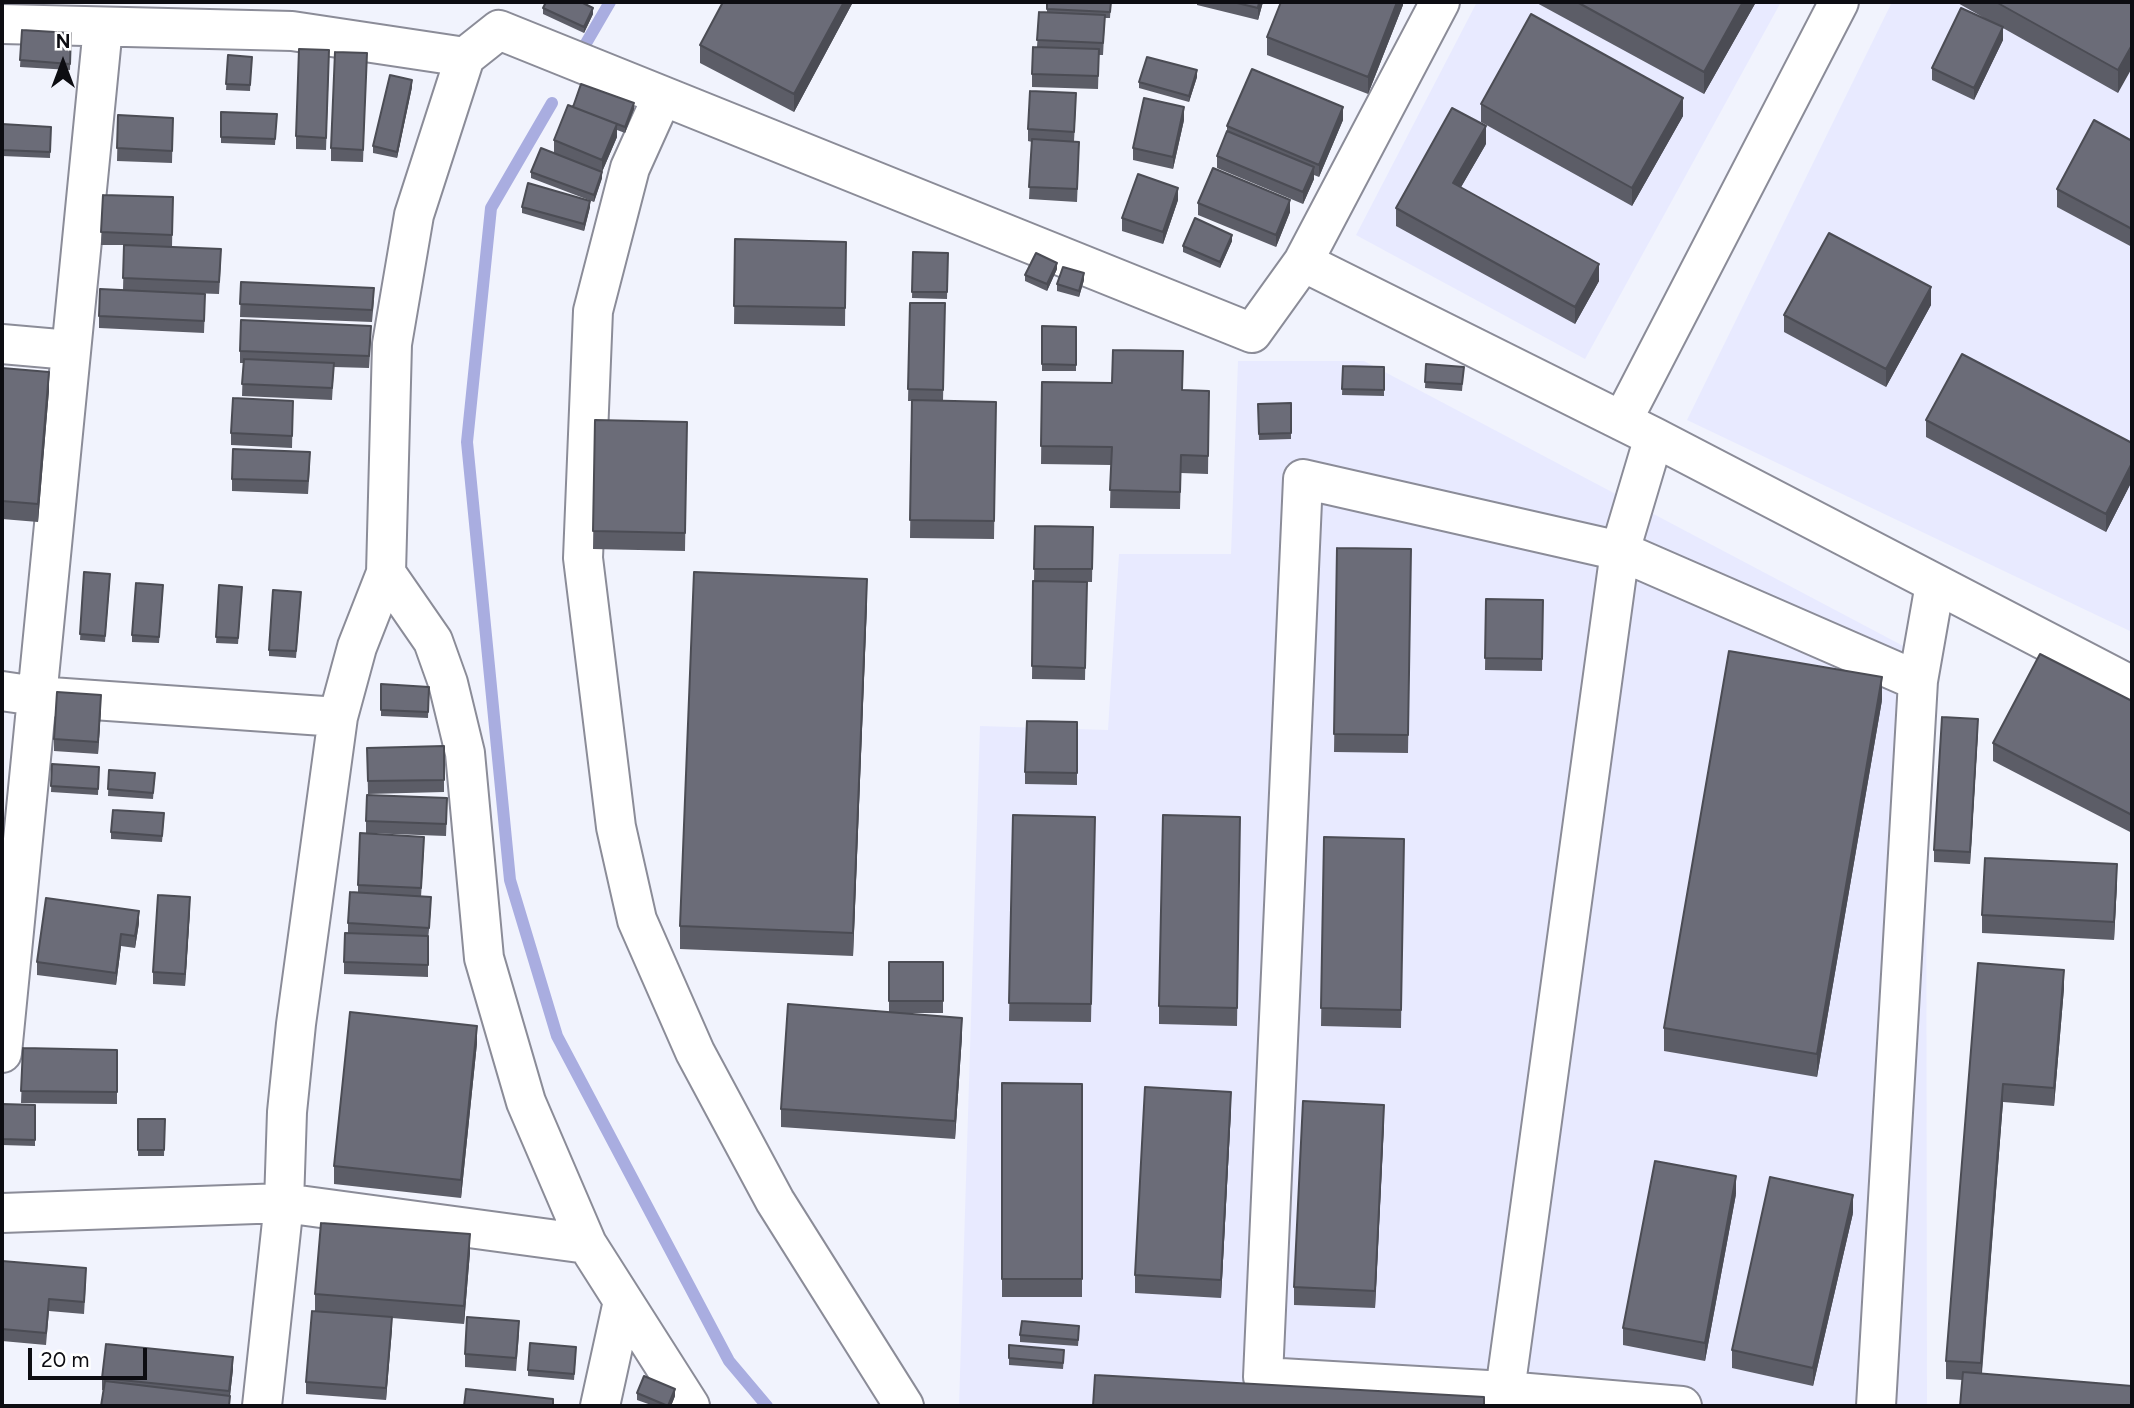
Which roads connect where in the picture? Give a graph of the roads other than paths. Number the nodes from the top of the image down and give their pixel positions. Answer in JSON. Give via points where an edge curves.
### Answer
{"nodes":[{"id":1,"x":1440,"y":2,"type":"edge"},
{"id":2,"x":1839,"y":2,"type":"edge"},
{"id":3,"x":297,"y":16,"type":"edge"},
{"id":4,"x":506,"y":16,"type":"edge"},
{"id":5,"x":2,"y":24,"type":"edge"},
{"id":6,"x":103,"y":27,"type":"junction"},
{"id":7,"x":465,"y":57,"type":"junction"},
{"id":8,"x":662,"y":97,"type":"junction"},
{"id":9,"x":1304,"y":262,"type":"junction"},
{"id":10,"x":2,"y":344,"type":"edge"},
{"id":11,"x":70,"y":350,"type":"junction"},
{"id":12,"x":1638,"y":429,"type":"junction"},
{"id":13,"x":1620,"y":551,"type":"junction"},
{"id":14,"x":386,"y":573,"type":"junction"},
{"id":15,"x":1935,"y":583,"type":"junction"},
{"id":16,"x":1918,"y":681,"type":"junction"},
{"id":17,"x":2132,"y":686,"type":"edge"},
{"id":18,"x":19,"y":693,"type":"edge"},
{"id":19,"x":338,"y":717,"type":"junction"},
{"id":20,"x":2,"y":1053,"type":"edge"},
{"id":21,"x":284,"y":1203,"type":"junction"},
{"id":22,"x":2,"y":1213,"type":"edge"},
{"id":23,"x":587,"y":1244,"type":"junction"},
{"id":24,"x":623,"y":1301,"type":"junction"},
{"id":25,"x":1505,"y":1391,"type":"junction"},
{"id":26,"x":262,"y":1406,"type":"edge"},
{"id":27,"x":600,"y":1406,"type":"edge"},
{"id":28,"x":690,"y":1406,"type":"edge"},
{"id":29,"x":904,"y":1406,"type":"edge"},
{"id":30,"x":1682,"y":1406,"type":"edge"},
{"id":31,"x":1876,"y":1406,"type":"edge"}],
"edges":[{"from":1,"to":9,"type":"street"},
{"from":2,"to":12,"type":"street"},
{"from":3,"to":6,"type":"street"},
{"from":3,"to":7,"type":"street"},
{"from":4,"to":7,"type":"street"},
{"from":4,"to":8,"type":"street","via":[[536,44]]},
{"from":5,"to":6,"type":"street"},
{"from":6,"to":11,"type":"street"},
{"from":7,"to":14,"type":"street","via":[[414,215],[391,344]]},
{"from":8,"to":9,"type":"street","via":[[1252,333]]},
{"from":8,"to":29,"type":"street","via":[[630,169],[593,311],[583,558],[616,827],[637,920],[695,1052],[775,1201]]},
{"from":9,"to":12,"type":"street"},
{"from":10,"to":11,"type":"street"},
{"from":11,"to":18,"type":"street"},
{"from":12,"to":13,"type":"street"},
{"from":12,"to":15,"type":"street"},
{"from":13,"to":16,"type":"street"},
{"from":13,"to":25,"type":"street"},
{"from":13,"to":25,"type":"street","via":[[1304,479],[1264,1377]]},
{"from":14,"to":19,"type":"street","via":[[357,647]]},
{"from":14,"to":23,"type":"street","via":[[433,641],[448,683],[465,753],[484,958],[526,1102]]},
{"from":15,"to":16,"type":"street"},
{"from":15,"to":17,"type":"street"},
{"from":16,"to":31,"type":"street"},
{"from":18,"to":19,"type":"street"},
{"from":18,"to":20,"type":"street"},
{"from":19,"to":21,"type":"street","via":[[296,1024]]},
{"from":21,"to":22,"type":"street"},
{"from":21,"to":23,"type":"street"},
{"from":21,"to":26,"type":"street"},
{"from":23,"to":24,"type":"street"},
{"from":24,"to":27,"type":"street"},
{"from":24,"to":28,"type":"street"},
{"from":25,"to":30,"type":"street"}]}
